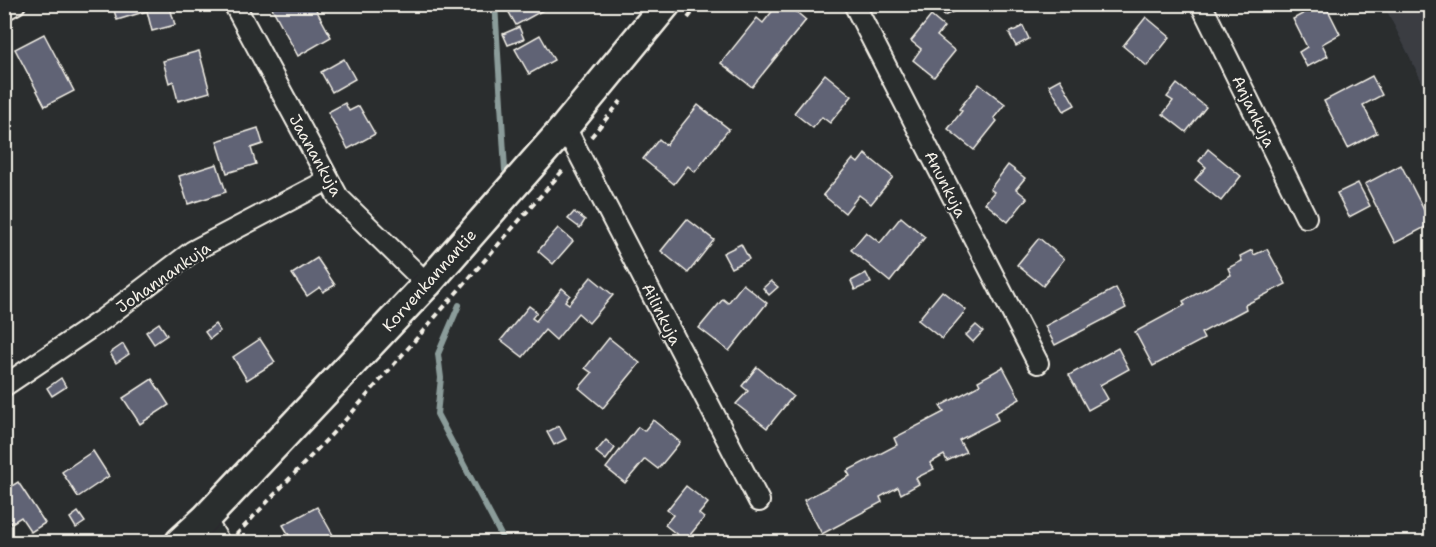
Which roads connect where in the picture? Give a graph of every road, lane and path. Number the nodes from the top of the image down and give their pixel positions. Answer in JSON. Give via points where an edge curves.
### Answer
{"nodes":[{"id":1,"x":15,"y":4,"type":"edge"},
{"id":2,"x":234,"y":4,"type":"edge"},
{"id":3,"x":666,"y":4,"type":"edge"},
{"id":4,"x":854,"y":4,"type":"edge"},
{"id":5,"x":1201,"y":4,"type":"edge"},
{"id":6,"x":4,"y":10,"type":"edge"},
{"id":7,"x":565,"y":127,"type":"junction"},
{"id":8,"x":328,"y":180,"type":"junction"},
{"id":9,"x":1306,"y":217,"type":"dead end"},
{"id":10,"x":427,"y":284,"type":"junction"},
{"id":11,"x":1038,"y":363,"type":"dead end"},
{"id":12,"x":4,"y":386,"type":"edge"},
{"id":13,"x":759,"y":501,"type":"dead end"},
{"id":14,"x":212,"y":531,"type":"edge"},
{"id":15,"x":180,"y":543,"type":"edge"}],
"edges":[{"from":1,"to":6,"type":"street"},
{"from":2,"to":8,"type":"street","name":"Jaanankuja"},
{"from":3,"to":7,"type":"main road","name":"Korvenkannantie"},
{"from":4,"to":11,"type":"street","name":"Anunkuja"},
{"from":5,"to":9,"type":"street","name":"Anjankuja"},
{"from":7,"to":10,"type":"main road","name":"Korvenkannantie"},
{"from":7,"to":13,"type":"street","name":"Ailinkuja"},
{"from":8,"to":10,"type":"street","name":"Jaanankuja","via":[[338,197]]},
{"from":8,"to":12,"type":"street","name":"Johannankuja","via":[[194,251]]},
{"from":10,"to":14,"type":"main road","name":"Korvenkannantie"},
{"from":14,"to":15,"type":"main road","name":"Korvenkannantie"}]}
